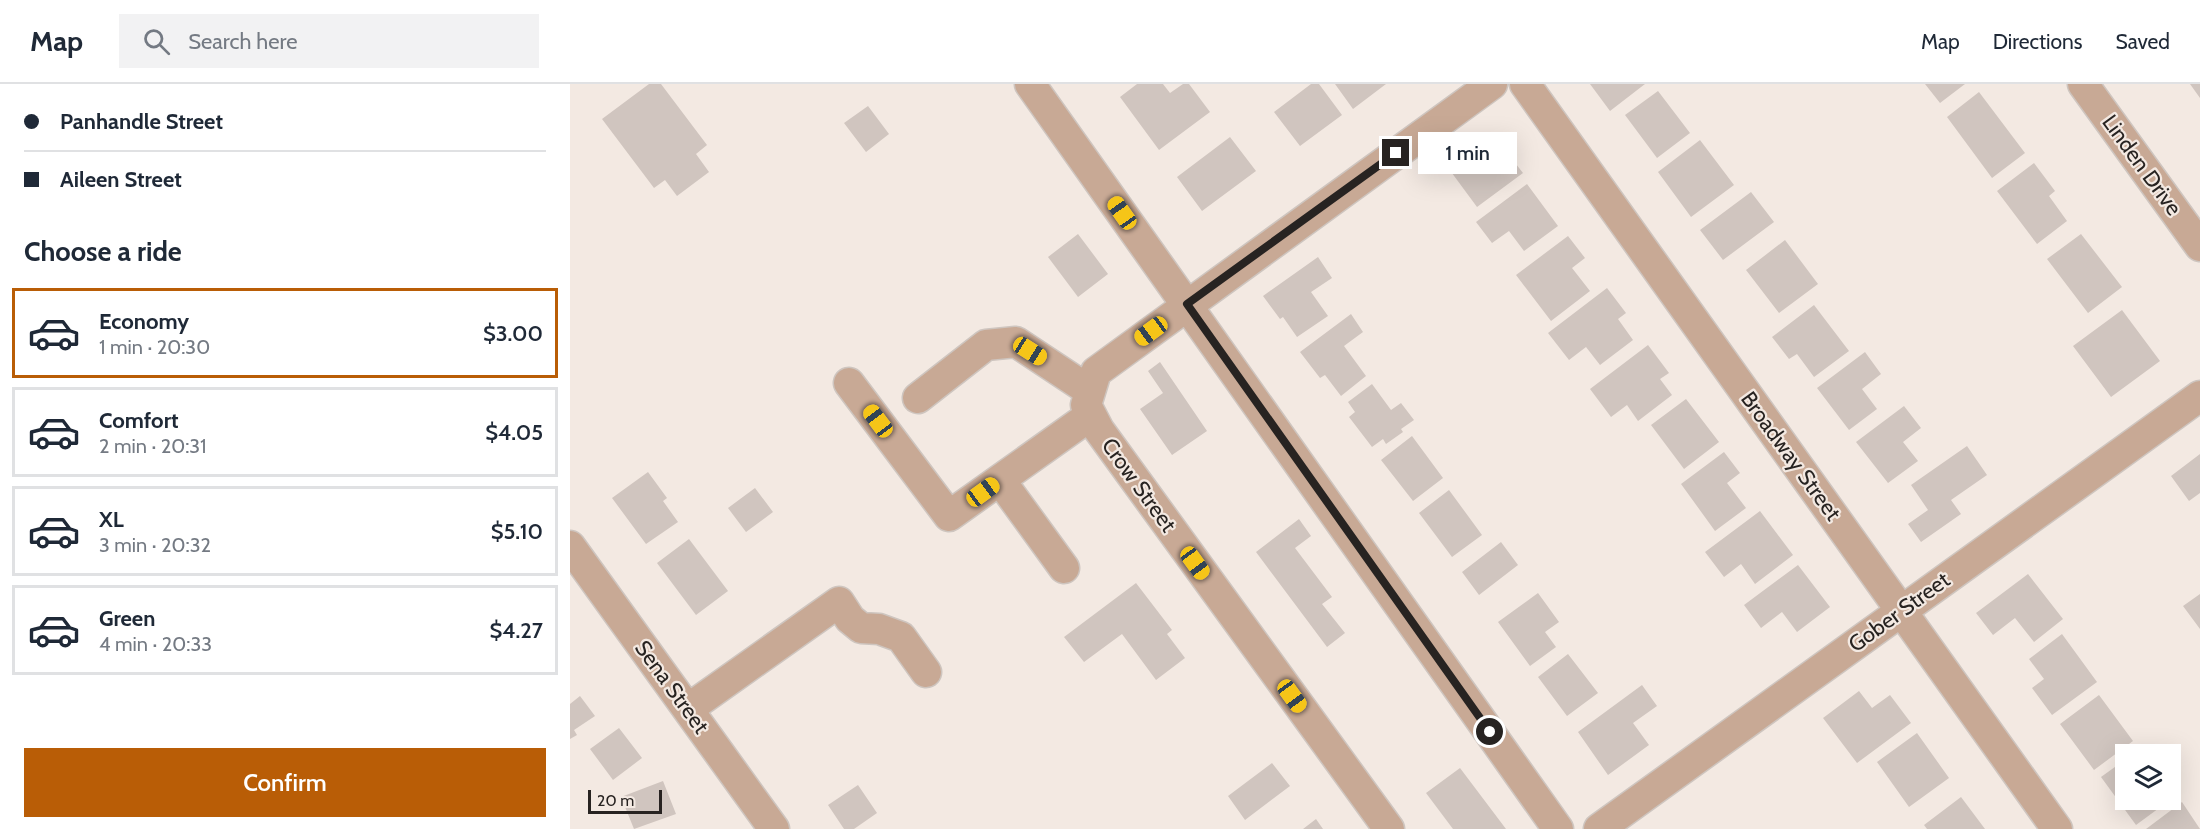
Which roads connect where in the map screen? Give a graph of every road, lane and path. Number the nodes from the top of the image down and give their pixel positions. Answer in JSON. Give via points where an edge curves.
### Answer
{"nodes":[{"id":1,"x":1030,"y":84,"type":"edge"},
{"id":2,"x":1492,"y":84,"type":"edge"},
{"id":3,"x":1525,"y":84,"type":"edge"},
{"id":4,"x":2083,"y":84,"type":"edge"},
{"id":5,"x":2191,"y":213,"type":"edge"},
{"id":6,"x":2200,"y":246,"type":"edge"},
{"id":7,"x":1187,"y":304,"type":"junction"},
{"id":8,"x":849,"y":383,"type":"dead end"},
{"id":9,"x":2200,"y":396,"type":"edge"},
{"id":10,"x":918,"y":398,"type":"dead end"},
{"id":11,"x":1090,"y":403,"type":"junction"},
{"id":12,"x":1000,"y":480,"type":"junction"},
{"id":13,"x":570,"y":546,"type":"edge"},
{"id":14,"x":1064,"y":568,"type":"dead end"},
{"id":15,"x":1902,"y":611,"type":"junction"},
{"id":16,"x":926,"y":672,"type":"dead end"},
{"id":17,"x":688,"y":709,"type":"junction"},
{"id":18,"x":774,"y":829,"type":"edge"},
{"id":19,"x":1389,"y":829,"type":"edge"},
{"id":20,"x":1558,"y":829,"type":"edge"},
{"id":21,"x":1599,"y":829,"type":"edge"},
{"id":22,"x":2057,"y":829,"type":"edge"}],
"edges":[{"from":1,"to":7,"type":"street"},
{"from":2,"to":7,"type":"street"},
{"from":3,"to":15,"type":"street","name":"Broadway Street"},
{"from":4,"to":5,"type":"street","name":"Linden Drive"},
{"from":5,"to":6,"type":"street","name":"Linden Drive"},
{"from":7,"to":11,"type":"street","via":[[1096,372]]},
{"from":7,"to":20,"type":"street"},
{"from":8,"to":12,"type":"street","via":[[949,516]]},
{"from":9,"to":15,"type":"street","name":"Gober Street"},
{"from":10,"to":11,"type":"street","via":[[986,345],[1016,342]]},
{"from":11,"to":12,"type":"street"},
{"from":11,"to":19,"type":"street","name":"Crow Street","via":[[1099,430]]},
{"from":12,"to":14,"type":"street"},
{"from":13,"to":17,"type":"street","name":"Sena Street"},
{"from":15,"to":21,"type":"street","name":"Gober Street"},
{"from":15,"to":22,"type":"street","name":"Broadway Street"},
{"from":16,"to":17,"type":"street","via":[[901,637],[861,628],[839,602]]},
{"from":17,"to":18,"type":"street","name":"Sena Street"}]}
